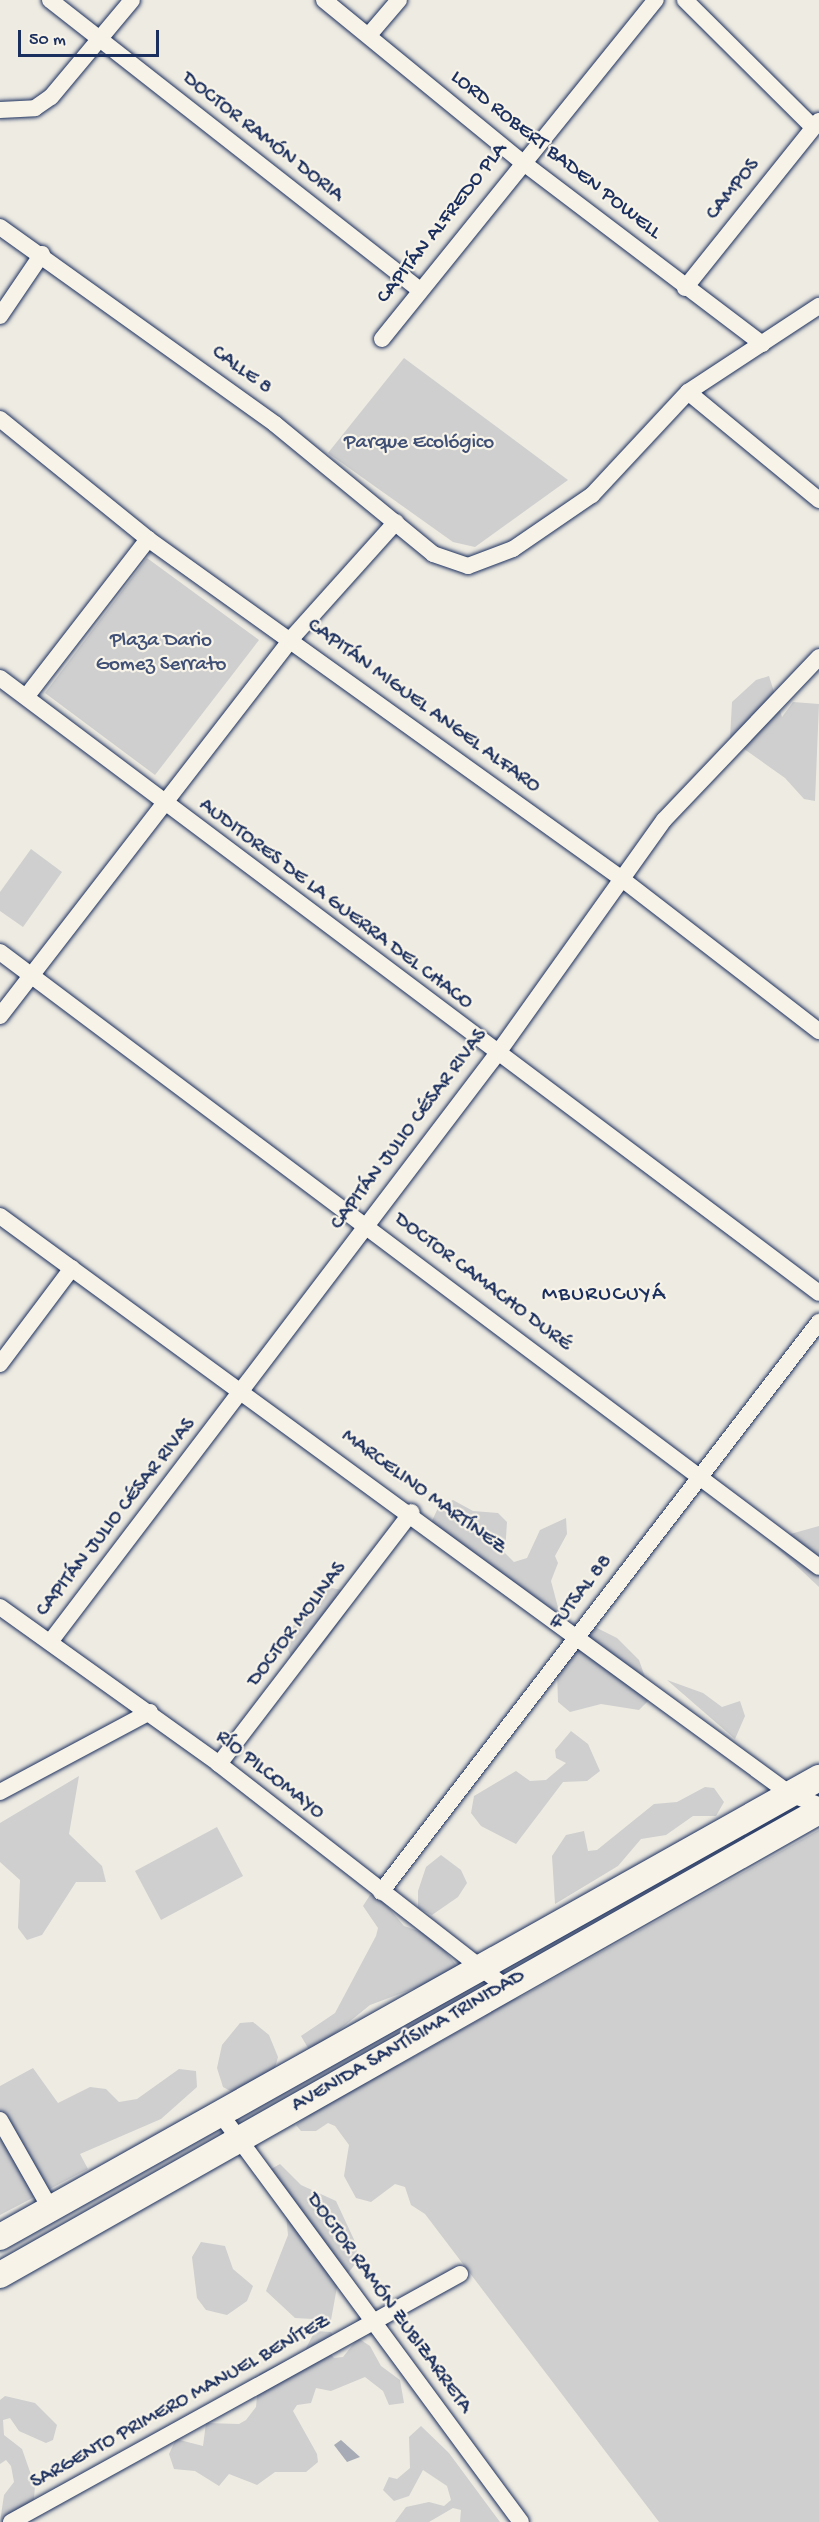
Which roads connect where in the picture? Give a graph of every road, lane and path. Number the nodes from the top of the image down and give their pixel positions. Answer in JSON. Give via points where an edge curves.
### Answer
{"nodes":[{"id":1,"x":50,"y":0,"type":"edge"},
{"id":2,"x":132,"y":0,"type":"edge"},
{"id":3,"x":324,"y":0,"type":"edge"},
{"id":4,"x":399,"y":0,"type":"edge"},
{"id":5,"x":656,"y":0,"type":"edge"},
{"id":6,"x":685,"y":0,"type":"edge"},
{"id":7,"x":369,"y":35,"type":"junction"},
{"id":8,"x":99,"y":41,"type":"junction"},
{"id":9,"x":0,"y":111,"type":"edge"},
{"id":10,"x":816,"y":124,"type":"edge"},
{"id":11,"x":521,"y":161,"type":"junction"},
{"id":12,"x":0,"y":227,"type":"edge"},
{"id":13,"x":42,"y":254,"type":"junction"},
{"id":14,"x":685,"y":288,"type":"junction"},
{"id":15,"x":419,"y":289,"type":"junction"},
{"id":16,"x":819,"y":306,"type":"edge"},
{"id":17,"x":0,"y":316,"type":"edge"},
{"id":18,"x":382,"y":339,"type":"dead end"},
{"id":19,"x":762,"y":344,"type":"junction"},
{"id":20,"x":688,"y":392,"type":"junction"},
{"id":21,"x":0,"y":420,"type":"edge"},
{"id":22,"x":819,"y":500,"type":"edge"},
{"id":23,"x":396,"y":522,"type":"junction"},
{"id":24,"x":148,"y":539,"type":"junction"},
{"id":25,"x":291,"y":639,"type":"junction"},
{"id":26,"x":819,"y":657,"type":"edge"},
{"id":27,"x":0,"y":678,"type":"edge"},
{"id":28,"x":26,"y":697,"type":"junction"},
{"id":29,"x":163,"y":804,"type":"junction"},
{"id":30,"x":622,"y":879,"type":"junction"},
{"id":31,"x":0,"y":952,"type":"edge"},
{"id":32,"x":31,"y":975,"type":"junction"},
{"id":33,"x":0,"y":1016,"type":"edge"},
{"id":34,"x":819,"y":1031,"type":"edge"},
{"id":35,"x":497,"y":1054,"type":"junction"},
{"id":36,"x":0,"y":1216,"type":"edge"},
{"id":37,"x":368,"y":1224,"type":"junction"},
{"id":38,"x":72,"y":1268,"type":"junction"},
{"id":39,"x":819,"y":1293,"type":"edge"},
{"id":40,"x":819,"y":1322,"type":"edge"},
{"id":41,"x":0,"y":1364,"type":"edge"},
{"id":42,"x":242,"y":1392,"type":"junction"},
{"id":43,"x":700,"y":1477,"type":"junction"},
{"id":44,"x":412,"y":1512,"type":"junction"},
{"id":45,"x":819,"y":1567,"type":"edge"},
{"id":46,"x":0,"y":1607,"type":"edge"},
{"id":47,"x":578,"y":1634,"type":"junction"},
{"id":48,"x":50,"y":1642,"type":"junction"},
{"id":49,"x":150,"y":1712,"type":"junction"},
{"id":50,"x":219,"y":1764,"type":"junction"},
{"id":51,"x":819,"y":1778,"type":"edge"},
{"id":52,"x":0,"y":1791,"type":"edge"},
{"id":53,"x":790,"y":1794,"type":"junction"},
{"id":54,"x":819,"y":1805,"type":"edge"},
{"id":55,"x":819,"y":1811,"type":"edge"},
{"id":56,"x":381,"y":1892,"type":"junction"},
{"id":57,"x":479,"y":1967,"type":"junction"},
{"id":58,"x":505,"y":1987,"type":"junction"},
{"id":59,"x":219,"y":2112,"type":"junction"},
{"id":60,"x":0,"y":2120,"type":"edge"},
{"id":61,"x":239,"y":2139,"type":"junction"},
{"id":62,"x":50,"y":2208,"type":"junction"},
{"id":63,"x":0,"y":2237,"type":"edge"},
{"id":64,"x":460,"y":2274,"type":"dead end"},
{"id":65,"x":0,"y":2275,"type":"edge"},
{"id":66,"x":373,"y":2324,"type":"junction"},
{"id":67,"x":11,"y":2522,"type":"edge"},
{"id":68,"x":521,"y":2522,"type":"edge"}],
"edges":[{"from":1,"to":8,"type":"street","name":"DOCTOR RAMÓN DORIA"},
{"from":2,"to":8,"type":"street"},
{"from":3,"to":7,"type":"street","name":"LORD ROBERT BADEN POWELL"},
{"from":4,"to":7,"type":"street"},
{"from":5,"to":11,"type":"street","name":"CAPITÁN ALFREDO PLA"},
{"from":6,"to":10,"type":"street"},
{"from":7,"to":11,"type":"street","name":"LORD ROBERT BADEN POWELL"},
{"from":8,"to":9,"type":"street","via":[[69,81],[35,108]]},
{"from":8,"to":15,"type":"street","name":"DOCTOR RAMÓN DORIA"},
{"from":10,"to":14,"type":"street","name":"CAMPOS"},
{"from":11,"to":14,"type":"street","name":"LORD ROBERT BADEN POWELL"},
{"from":11,"to":15,"type":"street","name":"CAPITÁN ALFREDO PLA"},
{"from":12,"to":13,"type":"street","name":"CALLE 8"},
{"from":13,"to":17,"type":"street"},
{"from":13,"to":23,"type":"street","name":"CALLE 8","via":[[275,424]]},
{"from":14,"to":19,"type":"street","name":"LORD ROBERT BADEN POWELL"},
{"from":15,"to":18,"type":"street","name":"CAPITÁN ALFREDO PLA"},
{"from":16,"to":19,"type":"street"},
{"from":19,"to":20,"type":"street"},
{"from":20,"to":22,"type":"street"},
{"from":20,"to":23,"type":"street","name":"CALLE 8","via":[[592,495],[488,561],[468,566],[433,554]]},
{"from":21,"to":24,"type":"street","name":"CAPITÁN MIGUEL ANGEL ALFARO"},
{"from":23,"to":25,"type":"street"},
{"from":24,"to":25,"type":"street","name":"CAPITÁN MIGUEL ANGEL ALFARO"},
{"from":24,"to":28,"type":"street"},
{"from":25,"to":29,"type":"street"},
{"from":25,"to":30,"type":"street","name":"CAPITÁN MIGUEL ANGEL ALFARO"},
{"from":26,"to":30,"type":"street","name":"CAPITÁN JULIO CÉSAR RIVAS","via":[[699,781]]},
{"from":27,"to":28,"type":"street","name":"AUDITORES DE LA GUERRA DEL CHACO"},
{"from":28,"to":29,"type":"street","name":"AUDITORES DE LA GUERRA DEL CHACO"},
{"from":29,"to":32,"type":"street"},
{"from":29,"to":35,"type":"street","name":"AUDITORES DE LA GUERRA DEL CHACO"},
{"from":30,"to":34,"type":"street","name":"CAPITÁN MIGUEL ANGEL ALFARO"},
{"from":30,"to":35,"type":"street","name":"CAPITÁN JULIO CÉSAR RIVAS"},
{"from":31,"to":32,"type":"street","name":"DOCTOR CAMACHO DURÉ"},
{"from":32,"to":33,"type":"street"},
{"from":32,"to":37,"type":"street","name":"DOCTOR CAMACHO DURÉ"},
{"from":35,"to":37,"type":"street","name":"CAPITÁN JULIO CÉSAR RIVAS"},
{"from":35,"to":39,"type":"street","name":"AUDITORES DE LA GUERRA DEL CHACO"},
{"from":36,"to":38,"type":"street","name":"MARCELINO MARTÍNEZ"},
{"from":37,"to":42,"type":"street","name":"CAPITÁN JULIO CÉSAR RIVAS"},
{"from":37,"to":43,"type":"street","name":"DOCTOR CAMACHO DURÉ"},
{"from":38,"to":41,"type":"street"},
{"from":38,"to":42,"type":"street","name":"MARCELINO MARTÍNEZ"},
{"from":40,"to":43,"type":"street","name":"FUTSAL 88"},
{"from":42,"to":44,"type":"street","name":"MARCELINO MARTÍNEZ"},
{"from":42,"to":48,"type":"street","name":"CAPITÁN JULIO CÉSAR RIVAS"},
{"from":43,"to":45,"type":"street","name":"DOCTOR CAMACHO DURÉ"},
{"from":43,"to":47,"type":"street","name":"FUTSAL 88"},
{"from":44,"to":47,"type":"street","name":"MARCELINO MARTÍNEZ"},
{"from":44,"to":50,"type":"street","name":"DOCTOR MOLINAS"},
{"from":46,"to":48,"type":"street","name":"RÍO PILCOMAYO"},
{"from":47,"to":53,"type":"street","name":"MARCELINO MARTÍNEZ"},
{"from":47,"to":56,"type":"street","name":"FUTSAL 88"},
{"from":48,"to":49,"type":"street","name":"RÍO PILCOMAYO"},
{"from":49,"to":50,"type":"street","name":"RÍO PILCOMAYO"},
{"from":49,"to":52,"type":"street"},
{"from":50,"to":56,"type":"street","name":"RÍO PILCOMAYO"},
{"from":51,"to":53,"type":"main road","name":"AVENIDA SANTÍSIMA TRINIDAD"},
{"from":53,"to":54,"type":"street","name":"MARCELINO MARTÍNEZ"},
{"from":53,"to":57,"type":"main road","name":"AVENIDA SANTÍSIMA TRINIDAD"},
{"from":55,"to":58,"type":"main road","name":"AVENIDA SANTÍSIMA TRINIDAD"},
{"from":56,"to":57,"type":"street","name":"RÍO PILCOMAYO"},
{"from":57,"to":58,"type":"street","name":"RÍO PILCOMAYO"},
{"from":57,"to":59,"type":"main road","name":"AVENIDA SANTÍSIMA TRINIDAD"},
{"from":58,"to":61,"type":"main road","name":"AVENIDA SANTÍSIMA TRINIDAD"},
{"from":59,"to":61,"type":"street","name":"DOCTOR RAMÓN ZUBIZARRETA"},
{"from":59,"to":62,"type":"main road","name":"AVENIDA SANTÍSIMA TRINIDAD"},
{"from":60,"to":62,"type":"street"},
{"from":61,"to":65,"type":"main road","name":"AVENIDA SANTÍSIMA TRINIDAD"},
{"from":61,"to":66,"type":"street","name":"DOCTOR RAMÓN ZUBIZARRETA"},
{"from":62,"to":63,"type":"main road","name":"AVENIDA SANTÍSIMA TRINIDAD"},
{"from":64,"to":66,"type":"street"},
{"from":66,"to":67,"type":"street","name":"SARGENTO PRIMERO MANUEL BENÍTEZ"},
{"from":66,"to":68,"type":"street","name":"DOCTOR RAMÓN ZUBIZARRETA"}]}
